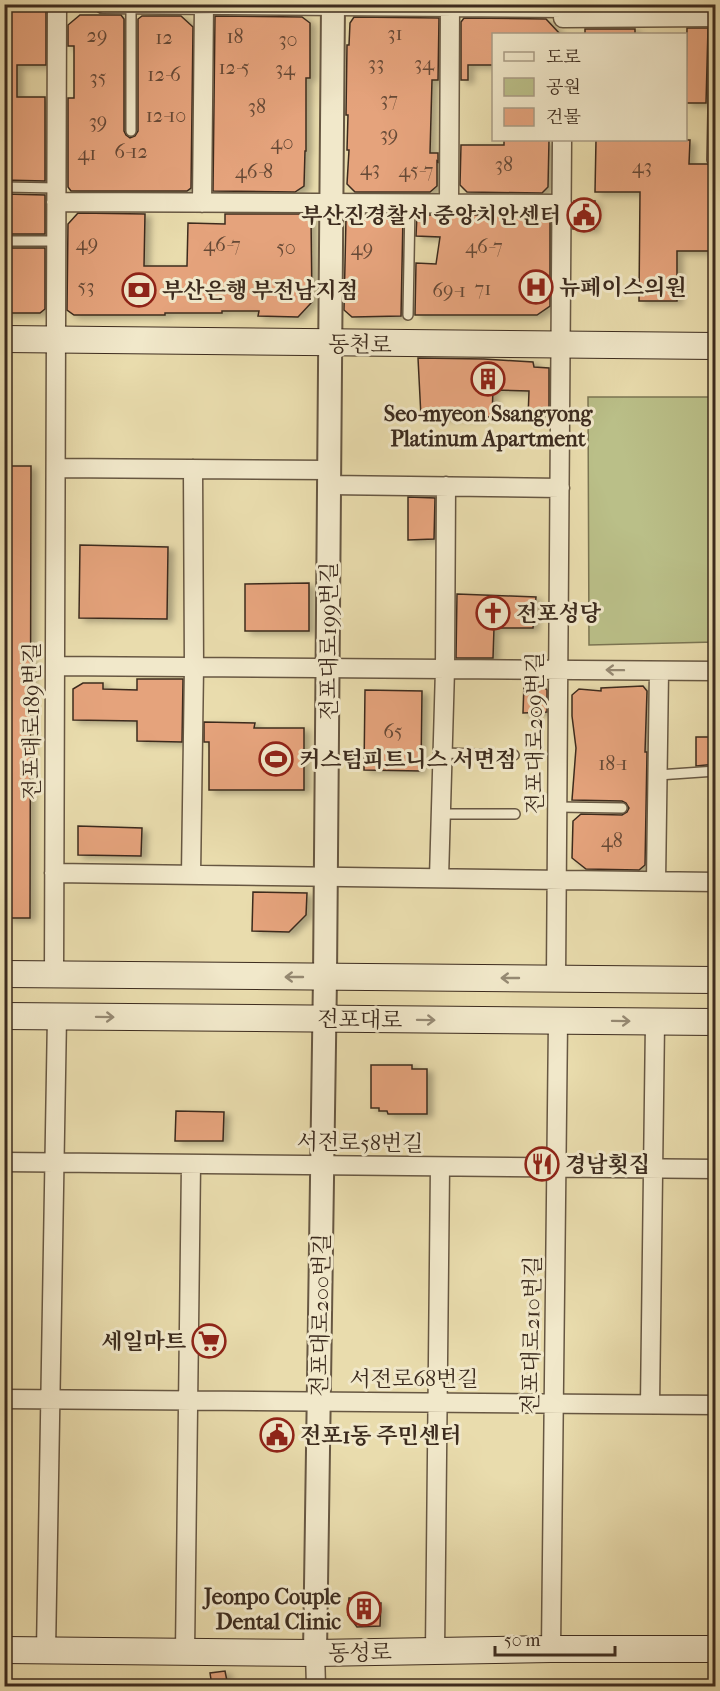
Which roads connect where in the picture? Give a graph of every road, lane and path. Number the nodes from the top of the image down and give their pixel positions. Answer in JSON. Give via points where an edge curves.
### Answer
{"nodes":[{"id":1,"x":57,"y":4,"type":"edge"},
{"id":2,"x":103,"y":4,"type":"edge"},
{"id":3,"x":131,"y":5,"type":"edge"},
{"id":4,"x":204,"y":5,"type":"edge"},
{"id":5,"x":333,"y":5,"type":"edge"},
{"id":6,"x":450,"y":6,"type":"edge"},
{"id":7,"x":711,"y":13,"type":"edge"},
{"id":8,"x":563,"y":16,"type":"edge"},
{"id":9,"x":131,"y":131,"type":"dead end"},
{"id":10,"x":562,"y":141,"type":"edge"},
{"id":11,"x":714,"y":160,"type":"edge"},
{"id":12,"x":4,"y":187,"type":"edge"},
{"id":13,"x":56,"y":195,"type":"junction"},
{"id":14,"x":202,"y":203,"type":"junction"},
{"id":15,"x":449,"y":203,"type":"junction"},
{"id":16,"x":332,"y":204,"type":"junction"},
{"id":17,"x":410,"y":204,"type":"junction"},
{"id":18,"x":562,"y":204,"type":"junction"},
{"id":19,"x":4,"y":241,"type":"edge"},
{"id":20,"x":56,"y":241,"type":"junction"},
{"id":21,"x":408,"y":315,"type":"dead end"},
{"id":22,"x":4,"y":339,"type":"edge"},
{"id":23,"x":56,"y":340,"type":"junction"},
{"id":24,"x":330,"y":344,"type":"junction"},
{"id":25,"x":561,"y":345,"type":"junction"},
{"id":26,"x":716,"y":346,"type":"edge"},
{"id":27,"x":56,"y":468,"type":"junction"},
{"id":28,"x":193,"y":469,"type":"junction"},
{"id":29,"x":329,"y":478,"type":"junction"},
{"id":30,"x":446,"y":486,"type":"junction"},
{"id":31,"x":560,"y":488,"type":"junction"},
{"id":32,"x":55,"y":666,"type":"junction"},
{"id":33,"x":194,"y":667,"type":"junction"},
{"id":34,"x":328,"y":668,"type":"junction"},
{"id":35,"x":445,"y":669,"type":"junction"},
{"id":36,"x":558,"y":670,"type":"junction"},
{"id":37,"x":659,"y":671,"type":"junction"},
{"id":38,"x":716,"y":671,"type":"edge"},
{"id":39,"x":443,"y":753,"type":"junction"},
{"id":40,"x":514,"y":754,"type":"dead end"},
{"id":41,"x":716,"y":771,"type":"edge"},
{"id":42,"x":658,"y":775,"type":"junction"},
{"id":43,"x":558,"y":807,"type":"junction"},
{"id":44,"x":622,"y":808,"type":"dead end"},
{"id":45,"x":441,"y":814,"type":"junction"},
{"id":46,"x":515,"y":814,"type":"dead end"},
{"id":47,"x":54,"y":873,"type":"junction"},
{"id":48,"x":191,"y":875,"type":"junction"},
{"id":49,"x":326,"y":877,"type":"junction"},
{"id":50,"x":439,"y":878,"type":"junction"},
{"id":51,"x":557,"y":879,"type":"junction"},
{"id":52,"x":656,"y":881,"type":"junction"},
{"id":53,"x":716,"y":882,"type":"edge"},
{"id":54,"x":4,"y":974,"type":"edge"},
{"id":55,"x":54,"y":975,"type":"junction"},
{"id":56,"x":325,"y":977,"type":"junction"},
{"id":57,"x":556,"y":979,"type":"junction"},
{"id":58,"x":716,"y":980,"type":"edge"},
{"id":59,"x":4,"y":1016,"type":"edge"},
{"id":60,"x":57,"y":1016,"type":"junction"},
{"id":61,"x":324,"y":1018,"type":"junction"},
{"id":62,"x":558,"y":1021,"type":"junction"},
{"id":63,"x":656,"y":1022,"type":"junction"},
{"id":64,"x":716,"y":1022,"type":"edge"},
{"id":65,"x":4,"y":1162,"type":"edge"},
{"id":66,"x":54,"y":1162,"type":"junction"},
{"id":67,"x":191,"y":1164,"type":"junction"},
{"id":68,"x":322,"y":1165,"type":"junction"},
{"id":69,"x":440,"y":1167,"type":"junction"},
{"id":70,"x":556,"y":1168,"type":"junction"},
{"id":71,"x":653,"y":1169,"type":"junction"},
{"id":72,"x":716,"y":1169,"type":"edge"},
{"id":73,"x":4,"y":1399,"type":"edge"},
{"id":74,"x":50,"y":1399,"type":"junction"},
{"id":75,"x":188,"y":1401,"type":"junction"},
{"id":76,"x":319,"y":1401,"type":"junction"},
{"id":77,"x":438,"y":1402,"type":"junction"},
{"id":78,"x":554,"y":1403,"type":"junction"},
{"id":79,"x":650,"y":1404,"type":"junction"},
{"id":80,"x":716,"y":1405,"type":"edge"},
{"id":81,"x":551,"y":1649,"type":"junction"},
{"id":82,"x":716,"y":1649,"type":"edge"},
{"id":83,"x":4,"y":1650,"type":"edge"},
{"id":84,"x":46,"y":1651,"type":"junction"},
{"id":85,"x":435,"y":1651,"type":"junction"},
{"id":86,"x":185,"y":1652,"type":"junction"},
{"id":87,"x":315,"y":1653,"type":"junction"},
{"id":88,"x":316,"y":1686,"type":"edge"}],
"edges":[{"from":1,"to":13,"type":"street","name":"전포대로189번길"},
{"from":2,"to":3,"type":"street"},
{"from":3,"to":4,"type":"street"},
{"from":3,"to":9,"type":"lane"},
{"from":4,"to":5,"type":"street"},
{"from":4,"to":14,"type":"street"},
{"from":5,"to":6,"type":"street"},
{"from":5,"to":16,"type":"street","name":"전포대로199번길"},
{"from":6,"to":8,"type":"street"},
{"from":6,"to":15,"type":"street"},
{"from":7,"to":8,"type":"street"},
{"from":7,"to":11,"type":"lane"},
{"from":10,"to":18,"type":"street","name":"전포대로209번길"},
{"from":12,"to":13,"type":"lane"},
{"from":13,"to":14,"type":"street"},
{"from":13,"to":20,"type":"street","name":"전포대로189번길"},
{"from":14,"to":16,"type":"street"},
{"from":15,"to":17,"type":"street"},
{"from":15,"to":18,"type":"street"},
{"from":16,"to":17,"type":"street"},
{"from":16,"to":24,"type":"street","name":"전포대로199번길"},
{"from":17,"to":21,"type":"lane","name":"동천로"},
{"from":18,"to":25,"type":"street","name":"전포대로209번길"},
{"from":19,"to":20,"type":"lane"},
{"from":20,"to":23,"type":"street","name":"전포대로189번길"},
{"from":22,"to":23,"type":"main road","name":"동천로"},
{"from":23,"to":24,"type":"main road","name":"동천로"},
{"from":23,"to":27,"type":"street","name":"전포대로189번길"},
{"from":24,"to":25,"type":"main road","name":"동천로"},
{"from":24,"to":29,"type":"street","name":"전포대로199번길"},
{"from":25,"to":26,"type":"main road","name":"동천로"},
{"from":25,"to":31,"type":"street","name":"전포대로209번길"},
{"from":27,"to":28,"type":"street"},
{"from":27,"to":32,"type":"street","name":"전포대로189번길"},
{"from":28,"to":29,"type":"street"},
{"from":28,"to":33,"type":"street"},
{"from":29,"to":30,"type":"street"},
{"from":29,"to":34,"type":"street","name":"전포대로199번길"},
{"from":30,"to":31,"type":"street"},
{"from":30,"to":35,"type":"street"},
{"from":31,"to":36,"type":"street","name":"전포대로209번길"},
{"from":32,"to":33,"type":"street"},
{"from":32,"to":47,"type":"street","name":"전포대로189번길"},
{"from":33,"to":34,"type":"street"},
{"from":33,"to":48,"type":"street"},
{"from":34,"to":35,"type":"street"},
{"from":34,"to":49,"type":"street","name":"전포대로199번길"},
{"from":35,"to":36,"type":"street"},
{"from":35,"to":39,"type":"street"},
{"from":37,"to":36,"type":"street","one_way":true},
{"from":36,"to":43,"type":"street","name":"전포대로209번길"},
{"from":37,"to":38,"type":"street"},
{"from":37,"to":42,"type":"street"},
{"from":39,"to":40,"type":"lane","name":"전포대로209번길"},
{"from":39,"to":45,"type":"street"},
{"from":41,"to":42,"type":"lane"},
{"from":42,"to":52,"type":"street"},
{"from":43,"to":44,"type":"lane"},
{"from":43,"to":51,"type":"street","name":"전포대로209번길"},
{"from":45,"to":46,"type":"lane","name":"전포대로209번길"},
{"from":45,"to":50,"type":"street"},
{"from":47,"to":48,"type":"street"},
{"from":47,"to":55,"type":"street","name":"전포대로189번길"},
{"from":48,"to":49,"type":"street"},
{"from":49,"to":50,"type":"street"},
{"from":49,"to":56,"type":"street","name":"전포대로199번길"},
{"from":50,"to":51,"type":"street"},
{"from":51,"to":52,"type":"street"},
{"from":51,"to":57,"type":"street","name":"전포대로209번길"},
{"from":52,"to":53,"type":"street"},
{"from":54,"to":55,"type":"main road","name":"전포대로"},
{"from":56,"to":55,"type":"main road","name":"전포대로","one_way":true},
{"from":57,"to":56,"type":"main road","name":"전포대로","one_way":true},
{"from":56,"to":61,"type":"street","name":"전포대로200번길"},
{"from":57,"to":58,"type":"main road","name":"전포대로"},
{"from":59,"to":60,"type":"main road","name":"전포대로"},
{"from":60,"to":61,"type":"main road","name":"전포대로","one_way":true},
{"from":60,"to":66,"type":"street"},
{"from":61,"to":62,"type":"main road","name":"전포대로","one_way":true},
{"from":61,"to":68,"type":"street","name":"전포대로200번길"},
{"from":62,"to":63,"type":"main road","name":"전포대로","one_way":true},
{"from":62,"to":70,"type":"street","name":"전포대로210번길"},
{"from":63,"to":64,"type":"main road","name":"전포대로"},
{"from":63,"to":71,"type":"street"},
{"from":65,"to":66,"type":"street","name":"서전로58번길"},
{"from":66,"to":67,"type":"street","name":"서전로58번길"},
{"from":66,"to":74,"type":"street"},
{"from":67,"to":68,"type":"street","name":"서전로58번길"},
{"from":67,"to":75,"type":"street"},
{"from":68,"to":69,"type":"street","name":"서전로58번길"},
{"from":68,"to":76,"type":"street","name":"전포대로200번길"},
{"from":69,"to":70,"type":"street","name":"서전로58번길"},
{"from":69,"to":77,"type":"street"},
{"from":70,"to":71,"type":"street","name":"서전로58번길"},
{"from":70,"to":78,"type":"street","name":"전포대로210번길"},
{"from":71,"to":72,"type":"street","name":"서전로58번길"},
{"from":71,"to":79,"type":"street"},
{"from":73,"to":74,"type":"street","name":"서전로68번길"},
{"from":74,"to":75,"type":"street","name":"서전로68번길"},
{"from":74,"to":84,"type":"street"},
{"from":75,"to":76,"type":"street","name":"서전로68번길"},
{"from":75,"to":86,"type":"street"},
{"from":76,"to":77,"type":"street","name":"서전로68번길"},
{"from":76,"to":87,"type":"street","name":"전포대로200번길"},
{"from":77,"to":78,"type":"street","name":"서전로68번길"},
{"from":77,"to":85,"type":"street"},
{"from":78,"to":79,"type":"street","name":"서전로68번길"},
{"from":78,"to":81,"type":"street","name":"전포대로210번길"},
{"from":79,"to":80,"type":"street","name":"서전로68번길"},
{"from":81,"to":82,"type":"main road","name":"동성로"},
{"from":81,"to":85,"type":"main road","name":"동성로"},
{"from":83,"to":84,"type":"main road","name":"동성로"},
{"from":84,"to":86,"type":"main road","name":"동성로"},
{"from":85,"to":87,"type":"main road","name":"동성로"},
{"from":86,"to":87,"type":"main road","name":"동성로"},
{"from":87,"to":88,"type":"street"}]}
